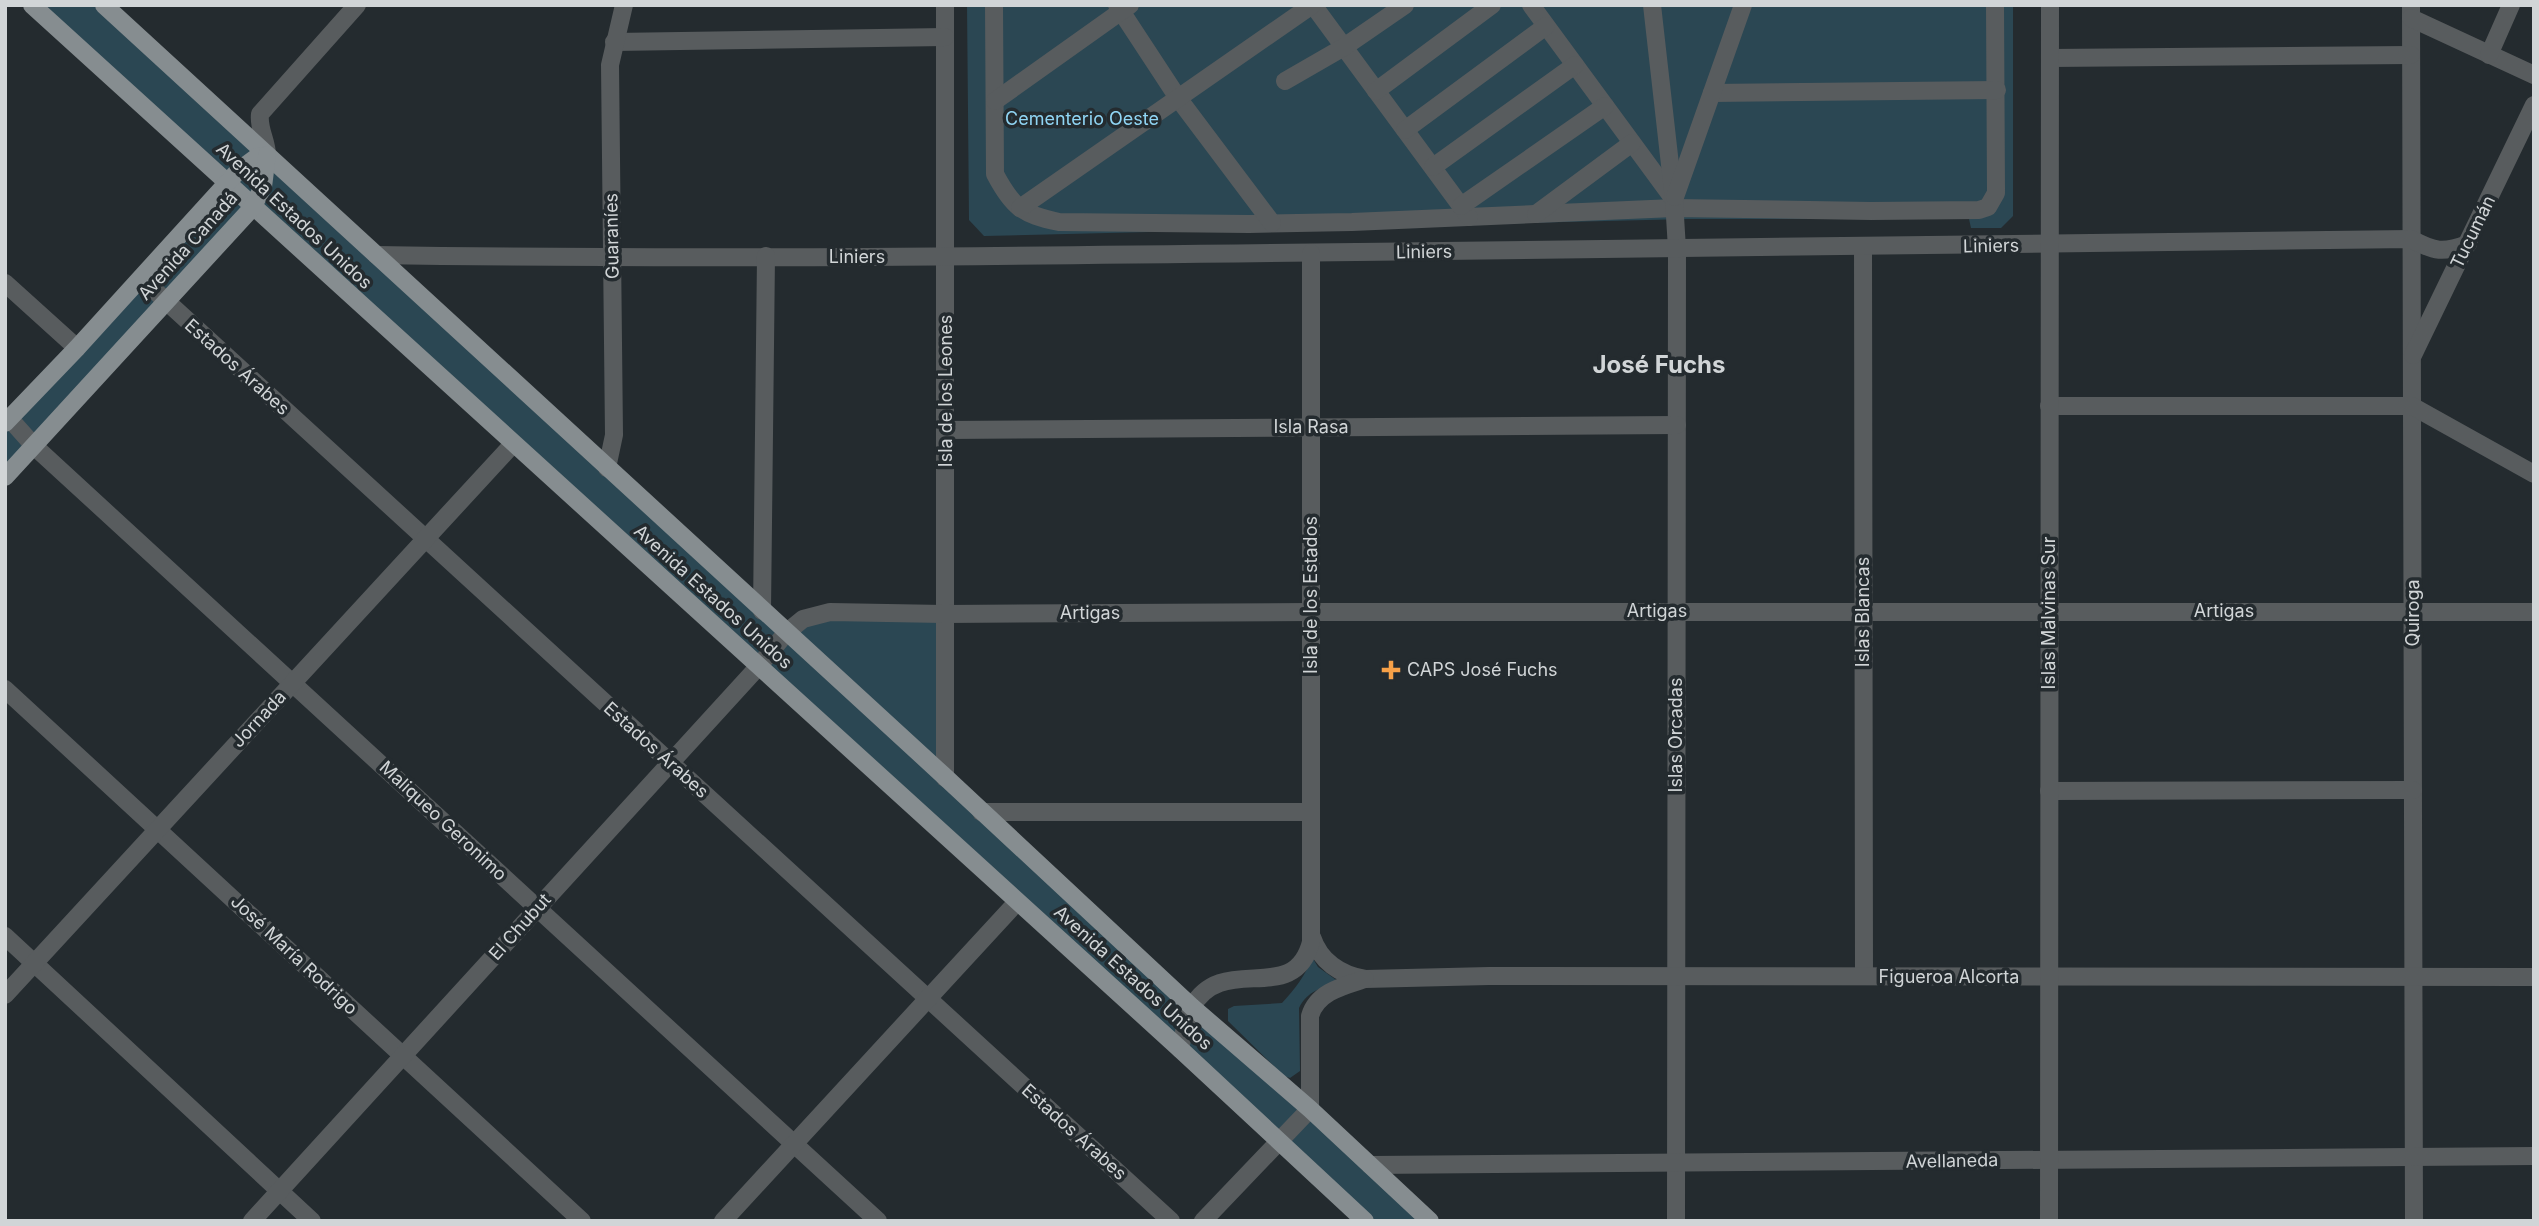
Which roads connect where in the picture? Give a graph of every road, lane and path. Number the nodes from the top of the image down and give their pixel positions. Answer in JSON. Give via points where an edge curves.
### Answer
{"nodes":[{"id":1,"x":32,"y":5,"type":"edge"},
{"id":2,"x":104,"y":5,"type":"edge"},
{"id":3,"x":357,"y":5,"type":"edge"},
{"id":4,"x":624,"y":5,"type":"edge"},
{"id":5,"x":945,"y":5,"type":"edge"},
{"id":6,"x":994,"y":5,"type":"edge"},
{"id":7,"x":1312,"y":5,"type":"edge"},
{"id":8,"x":1405,"y":5,"type":"edge"},
{"id":9,"x":1492,"y":5,"type":"edge"},
{"id":10,"x":1531,"y":5,"type":"edge"},
{"id":11,"x":1652,"y":5,"type":"edge"},
{"id":12,"x":1743,"y":5,"type":"edge"},
{"id":13,"x":1996,"y":5,"type":"edge"},
{"id":14,"x":2050,"y":5,"type":"edge"},
{"id":15,"x":2511,"y":5,"type":"edge"},
{"id":16,"x":1123,"y":7,"type":"edge"},
{"id":17,"x":2411,"y":12,"type":"edge"},
{"id":18,"x":1546,"y":26,"type":"junction"},
{"id":19,"x":945,"y":37,"type":"junction"},
{"id":20,"x":614,"y":42,"type":"junction"},
{"id":21,"x":1344,"y":47,"type":"junction"},
{"id":22,"x":2411,"y":55,"type":"junction"},
{"id":23,"x":2489,"y":55,"type":"junction"},
{"id":24,"x":2050,"y":58,"type":"junction"},
{"id":25,"x":1575,"y":65,"type":"junction"},
{"id":26,"x":2534,"y":75,"type":"edge"},
{"id":27,"x":1285,"y":81,"type":"dead end"},
{"id":28,"x":1997,"y":90,"type":"junction"},
{"id":29,"x":1376,"y":91,"type":"junction"},
{"id":30,"x":1712,"y":93,"type":"junction"},
{"id":31,"x":1178,"y":98,"type":"junction"},
{"id":32,"x":995,"y":102,"type":"junction"},
{"id":33,"x":2534,"y":105,"type":"edge"},
{"id":34,"x":1605,"y":106,"type":"junction"},
{"id":35,"x":1405,"y":130,"type":"junction"},
{"id":36,"x":1632,"y":143,"type":"junction"},
{"id":37,"x":267,"y":155,"type":"junction"},
{"id":38,"x":1433,"y":167,"type":"junction"},
{"id":39,"x":227,"y":183,"type":"junction"},
{"id":40,"x":1674,"y":204,"type":"junction"},
{"id":41,"x":252,"y":208,"type":"junction"},
{"id":42,"x":1020,"y":208,"type":"junction"},
{"id":43,"x":1465,"y":211,"type":"junction"},
{"id":44,"x":1536,"y":214,"type":"junction"},
{"id":45,"x":1272,"y":223,"type":"junction"},
{"id":46,"x":2411,"y":239,"type":"junction"},
{"id":47,"x":2468,"y":244,"type":"junction"},
{"id":48,"x":2049,"y":246,"type":"junction"},
{"id":49,"x":1863,"y":248,"type":"junction"},
{"id":50,"x":1677,"y":249,"type":"junction"},
{"id":51,"x":1311,"y":253,"type":"junction"},
{"id":52,"x":376,"y":255,"type":"junction"},
{"id":53,"x":765,"y":256,"type":"junction"},
{"id":54,"x":946,"y":257,"type":"junction"},
{"id":55,"x":612,"y":259,"type":"junction"},
{"id":56,"x":141,"y":278,"type":"junction"},
{"id":57,"x":5,"y":283,"type":"edge"},
{"id":58,"x":166,"y":302,"type":"junction"},
{"id":59,"x":77,"y":348,"type":"junction"},
{"id":60,"x":2412,"y":358,"type":"junction"},
{"id":61,"x":2049,"y":406,"type":"junction"},
{"id":62,"x":2412,"y":407,"type":"junction"},
{"id":63,"x":7,"y":421,"type":"edge"},
{"id":64,"x":1676,"y":425,"type":"junction"},
{"id":65,"x":1311,"y":427,"type":"junction"},
{"id":66,"x":946,"y":430,"type":"junction"},
{"id":67,"x":513,"y":444,"type":"junction"},
{"id":68,"x":34,"y":446,"type":"junction"},
{"id":69,"x":607,"y":468,"type":"junction"},
{"id":70,"x":2534,"y":474,"type":"edge"},
{"id":71,"x":5,"y":477,"type":"edge"},
{"id":72,"x":426,"y":539,"type":"junction"},
{"id":73,"x":2413,"y":610,"type":"junction"},
{"id":74,"x":762,"y":611,"type":"junction"},
{"id":75,"x":1676,"y":611,"type":"junction"},
{"id":76,"x":1863,"y":611,"type":"junction"},
{"id":77,"x":2049,"y":611,"type":"junction"},
{"id":78,"x":1311,"y":612,"type":"junction"},
{"id":79,"x":2534,"y":612,"type":"edge"},
{"id":80,"x":944,"y":614,"type":"junction"},
{"id":81,"x":786,"y":633,"type":"junction"},
{"id":82,"x":758,"y":667,"type":"junction"},
{"id":83,"x":292,"y":683,"type":"junction"},
{"id":84,"x":5,"y":689,"type":"edge"},
{"id":85,"x":670,"y":763,"type":"junction"},
{"id":86,"x":945,"y":778,"type":"junction"},
{"id":87,"x":2413,"y":790,"type":"junction"},
{"id":88,"x":2049,"y":791,"type":"junction"},
{"id":89,"x":981,"y":812,"type":"junction"},
{"id":90,"x":1311,"y":812,"type":"junction"},
{"id":91,"x":158,"y":830,"type":"junction"},
{"id":92,"x":1017,"y":902,"type":"junction"},
{"id":93,"x":537,"y":908,"type":"junction"},
{"id":94,"x":5,"y":936,"type":"edge"},
{"id":95,"x":1312,"y":937,"type":"junction"},
{"id":96,"x":34,"y":963,"type":"junction"},
{"id":97,"x":1676,"y":976,"type":"junction"},
{"id":98,"x":1864,"y":976,"type":"junction"},
{"id":99,"x":2049,"y":977,"type":"junction"},
{"id":100,"x":2413,"y":977,"type":"junction"},
{"id":101,"x":2534,"y":977,"type":"edge"},
{"id":102,"x":1364,"y":979,"type":"junction"},
{"id":103,"x":5,"y":995,"type":"edge"},
{"id":104,"x":928,"y":999,"type":"junction"},
{"id":105,"x":1192,"y":1007,"type":"junction"},
{"id":106,"x":1180,"y":1049,"type":"junction"},
{"id":107,"x":403,"y":1056,"type":"junction"},
{"id":108,"x":1310,"y":1110,"type":"junction"},
{"id":109,"x":1279,"y":1140,"type":"junction"},
{"id":110,"x":794,"y":1143,"type":"junction"},
{"id":111,"x":2534,"y":1156,"type":"edge"},
{"id":112,"x":2414,"y":1157,"type":"junction"},
{"id":113,"x":2049,"y":1160,"type":"junction"},
{"id":114,"x":1676,"y":1164,"type":"junction"},
{"id":115,"x":1370,"y":1165,"type":"junction"},
{"id":116,"x":280,"y":1191,"type":"junction"},
{"id":117,"x":252,"y":1221,"type":"edge"},
{"id":118,"x":312,"y":1221,"type":"edge"},
{"id":119,"x":582,"y":1221,"type":"edge"},
{"id":120,"x":723,"y":1221,"type":"edge"},
{"id":121,"x":878,"y":1221,"type":"edge"},
{"id":122,"x":1171,"y":1221,"type":"edge"},
{"id":123,"x":1203,"y":1221,"type":"edge"},
{"id":124,"x":1365,"y":1221,"type":"edge"},
{"id":125,"x":1430,"y":1221,"type":"edge"},
{"id":126,"x":1676,"y":1221,"type":"edge"},
{"id":127,"x":2049,"y":1221,"type":"edge"},
{"id":128,"x":2414,"y":1221,"type":"edge"}],
"edges":[{"from":1,"to":39,"type":"main road","name":"Avenida Estados Unidos"},
{"from":2,"to":37,"type":"main road","name":"Avenida Estados Unidos"},
{"from":3,"to":37,"type":"street","via":[[260,114]]},
{"from":4,"to":20,"type":"street","name":"Guaraníes"},
{"from":5,"to":19,"type":"street","name":"Isla de los Leones"},
{"from":6,"to":32,"type":"street"},
{"from":7,"to":21,"type":"street"},
{"from":7,"to":31,"type":"street"},
{"from":8,"to":21,"type":"street"},
{"from":9,"to":29,"type":"street"},
{"from":10,"to":18,"type":"street"},
{"from":11,"to":40,"type":"street","name":"Islas Orcadas"},
{"from":12,"to":30,"type":"street"},
{"from":13,"to":28,"type":"street"},
{"from":14,"to":24,"type":"street","name":"Islas Malvinas Sur"},
{"from":15,"to":23,"type":"street"},
{"from":16,"to":31,"type":"street"},
{"from":16,"to":32,"type":"street"},
{"from":17,"to":22,"type":"street","name":"Quiroga"},
{"from":17,"to":23,"type":"street"},
{"from":18,"to":25,"type":"street"},
{"from":18,"to":35,"type":"street"},
{"from":19,"to":20,"type":"street"},
{"from":19,"to":54,"type":"street","name":"Isla de los Leones"},
{"from":20,"to":55,"type":"street","name":"Guaraníes","via":[[610,65]]},
{"from":21,"to":27,"type":"street"},
{"from":21,"to":29,"type":"street"},
{"from":22,"to":24,"type":"street"},
{"from":22,"to":46,"type":"street","name":"Quiroga"},
{"from":23,"to":26,"type":"street"},
{"from":24,"to":48,"type":"street","name":"Islas Malvinas Sur"},
{"from":25,"to":34,"type":"street"},
{"from":25,"to":38,"type":"street"},
{"from":28,"to":30,"type":"street"},
{"from":28,"to":40,"type":"street","via":[[1996,193],[1988,207],[1871,211]]},
{"from":29,"to":35,"type":"street"},
{"from":30,"to":40,"type":"street"},
{"from":31,"to":42,"type":"street"},
{"from":31,"to":45,"type":"street"},
{"from":32,"to":42,"type":"street","via":[[995,174]]},
{"from":33,"to":47,"type":"street","name":"Tucumán"},
{"from":34,"to":36,"type":"street"},
{"from":34,"to":43,"type":"street"},
{"from":35,"to":38,"type":"street"},
{"from":36,"to":40,"type":"street"},
{"from":36,"to":44,"type":"street"},
{"from":37,"to":39,"type":"main road","name":"Avenida Canadá","via":[[252,159]]},
{"from":37,"to":41,"type":"main road","name":"Avenida Canadá","via":[[263,187]]},
{"from":37,"to":52,"type":"main road","name":"Avenida Estados Unidos"},
{"from":38,"to":43,"type":"street"},
{"from":39,"to":41,"type":"main road","name":"Avenida Estados Unidos"},
{"from":39,"to":56,"type":"main road","name":"Avenida Canadá"},
{"from":40,"to":44,"type":"street"},
{"from":40,"to":50,"type":"street","name":"Islas Orcadas"},
{"from":41,"to":58,"type":"main road","name":"Avenida Canadá"},
{"from":41,"to":67,"type":"main road","name":"Avenida Estados Unidos"},
{"from":42,"to":45,"type":"street","via":[[1030,216],[1059,222]]},
{"from":43,"to":44,"type":"street"},
{"from":43,"to":45,"type":"street"},
{"from":46,"to":47,"type":"street","name":"Liniers","via":[[2447,252]]},
{"from":46,"to":48,"type":"street","name":"Liniers"},
{"from":46,"to":60,"type":"street","name":"Quiroga"},
{"from":47,"to":60,"type":"street","name":"Tucumán"},
{"from":48,"to":49,"type":"street","name":"Liniers"},
{"from":48,"to":61,"type":"street","name":"Islas Malvinas Sur"},
{"from":49,"to":50,"type":"street","name":"Liniers"},
{"from":49,"to":76,"type":"street","name":"Islas Blancas"},
{"from":50,"to":51,"type":"street","name":"Liniers"},
{"from":50,"to":64,"type":"street","name":"Islas Orcadas"},
{"from":51,"to":54,"type":"street","name":"Liniers"},
{"from":51,"to":65,"type":"street","name":"Isla de los Estados"},
{"from":52,"to":55,"type":"street","name":"Liniers"},
{"from":52,"to":69,"type":"main road","name":"Avenida Estados Unidos"},
{"from":53,"to":54,"type":"street","name":"Liniers"},
{"from":53,"to":55,"type":"street","name":"Liniers"},
{"from":53,"to":74,"type":"street"},
{"from":54,"to":66,"type":"street","name":"Isla de los Leones"},
{"from":55,"to":69,"type":"street","name":"Guaraníes","via":[[614,435]]},
{"from":56,"to":58,"type":"street","name":"Estados Árabes"},
{"from":56,"to":59,"type":"main road","name":"Avenida Canadá"},
{"from":57,"to":59,"type":"street"},
{"from":58,"to":68,"type":"main road","name":"Avenida Canadá"},
{"from":58,"to":72,"type":"street","name":"Estados Árabes"},
{"from":59,"to":63,"type":"main road","name":"Avenida Canadá"},
{"from":60,"to":62,"type":"street","name":"Quiroga"},
{"from":61,"to":62,"type":"street"},
{"from":61,"to":77,"type":"street","name":"Islas Malvinas Sur"},
{"from":62,"to":70,"type":"street"},
{"from":62,"to":73,"type":"street","name":"Quiroga"},
{"from":63,"to":68,"type":"street","name":"Maliqueo Geronimo"},
{"from":64,"to":65,"type":"street","name":"Isla Rasa"},
{"from":64,"to":75,"type":"street","name":"Islas Orcadas"},
{"from":65,"to":66,"type":"street","name":"Isla Rasa"},
{"from":65,"to":78,"type":"street","name":"Isla de los Estados"},
{"from":66,"to":80,"type":"street","name":"Isla de los Leones"},
{"from":67,"to":72,"type":"street","name":"Jornada"},
{"from":67,"to":82,"type":"main road","name":"Avenida Estados Unidos"},
{"from":68,"to":71,"type":"main road","name":"Avenida Canadá"},
{"from":68,"to":83,"type":"street","name":"Maliqueo Geronimo"},
{"from":69,"to":74,"type":"main road","name":"Avenida Estados Unidos"},
{"from":72,"to":83,"type":"street","name":"Jornada"},
{"from":72,"to":85,"type":"street","name":"Estados Árabes"},
{"from":73,"to":77,"type":"street","name":"Artigas"},
{"from":73,"to":79,"type":"street","name":"Artigas"},
{"from":73,"to":87,"type":"street","name":"Quiroga"},
{"from":74,"to":81,"type":"main road","name":"Avenida Estados Unidos"},
{"from":75,"to":76,"type":"street","name":"Artigas"},
{"from":75,"to":78,"type":"street","name":"Artigas"},
{"from":75,"to":97,"type":"street","name":"Islas Orcadas"},
{"from":76,"to":77,"type":"street","name":"Artigas"},
{"from":76,"to":98,"type":"street","name":"Islas Blancas"},
{"from":77,"to":88,"type":"street","name":"Islas Malvinas Sur"},
{"from":78,"to":80,"type":"street","name":"Artigas"},
{"from":78,"to":90,"type":"street","name":"Isla de los Estados"},
{"from":80,"to":81,"type":"street","name":"Artigas","via":[[830,612],[803,619]]},
{"from":80,"to":86,"type":"street","name":"Isla de los Leones"},
{"from":81,"to":82,"type":"street","name":"El Chubut"},
{"from":81,"to":86,"type":"main road","name":"Avenida Estados Unidos"},
{"from":82,"to":85,"type":"street","name":"El Chubut"},
{"from":82,"to":92,"type":"main road","name":"Avenida Estados Unidos"},
{"from":83,"to":91,"type":"street","name":"Jornada"},
{"from":83,"to":93,"type":"street","name":"Maliqueo Geronimo"},
{"from":84,"to":91,"type":"street","name":"José María Rodrigo"},
{"from":85,"to":93,"type":"street","name":"El Chubut"},
{"from":85,"to":104,"type":"street","name":"Estados Árabes"},
{"from":86,"to":89,"type":"main road","name":"Avenida Estados Unidos"},
{"from":87,"to":88,"type":"street"},
{"from":87,"to":100,"type":"street","name":"Quiroga"},
{"from":88,"to":99,"type":"street","name":"Islas Malvinas Sur"},
{"from":89,"to":90,"type":"street"},
{"from":89,"to":105,"type":"main road","name":"Avenida Estados Unidos"},
{"from":90,"to":95,"type":"street","name":"Isla de los Estados"},
{"from":91,"to":96,"type":"street","name":"Jornada"},
{"from":91,"to":107,"type":"street","name":"José María Rodrigo"},
{"from":92,"to":104,"type":"street"},
{"from":92,"to":106,"type":"main road","name":"Avenida Estados Unidos"},
{"from":93,"to":107,"type":"street","name":"El Chubut"},
{"from":93,"to":110,"type":"street","name":"Maliqueo Geronimo"},
{"from":94,"to":96,"type":"street"},
{"from":95,"to":102,"type":"street","via":[[1332,966]]},
{"from":95,"to":105,"type":"street","name":"Isla de los Estados","via":[[1303,961],[1292,972],[1218,982]]},
{"from":96,"to":103,"type":"street","name":"Jornada"},
{"from":96,"to":116,"type":"street"},
{"from":97,"to":98,"type":"street","name":"Figueroa Alcorta"},
{"from":97,"to":102,"type":"street","name":"Figueroa Alcorta"},
{"from":97,"to":114,"type":"street","name":"Islas Orcadas"},
{"from":98,"to":99,"type":"street","name":"Figueroa Alcorta"},
{"from":99,"to":100,"type":"street","name":"Figueroa Alcorta"},
{"from":99,"to":113,"type":"street","name":"Islas Malvinas Sur"},
{"from":100,"to":101,"type":"street","name":"Figueroa Alcorta"},
{"from":100,"to":112,"type":"street","name":"Quiroga"},
{"from":102,"to":108,"type":"street","via":[[1337,988],[1312,1007]]},
{"from":104,"to":110,"type":"street"},
{"from":104,"to":122,"type":"street","name":"Estados Árabes"},
{"from":105,"to":106,"type":"street"},
{"from":105,"to":108,"type":"main road","name":"Avenida Estados Unidos"},
{"from":106,"to":109,"type":"main road","name":"Avenida Estados Unidos"},
{"from":107,"to":116,"type":"street","name":"El Chubut"},
{"from":107,"to":119,"type":"street","name":"José María Rodrigo"},
{"from":108,"to":109,"type":"street"},
{"from":108,"to":115,"type":"main road","name":"Avenida Estados Unidos"},
{"from":109,"to":123,"type":"street"},
{"from":109,"to":124,"type":"main road","name":"Avenida Estados Unidos"},
{"from":110,"to":120,"type":"street"},
{"from":110,"to":121,"type":"street","name":"Maliqueo Geronimo"},
{"from":111,"to":112,"type":"street","name":"Avellaneda"},
{"from":112,"to":113,"type":"street","name":"Avellaneda"},
{"from":112,"to":128,"type":"street","name":"Quiroga"},
{"from":113,"to":114,"type":"street","name":"Avellaneda"},
{"from":113,"to":127,"type":"street","name":"Islas Malvinas Sur"},
{"from":114,"to":115,"type":"street","name":"Avellaneda"},
{"from":114,"to":126,"type":"street","name":"Islas Orcadas"},
{"from":115,"to":125,"type":"main road","name":"Avenida Estados Unidos"},
{"from":116,"to":117,"type":"street","name":"El Chubut"},
{"from":116,"to":118,"type":"street"}]}
